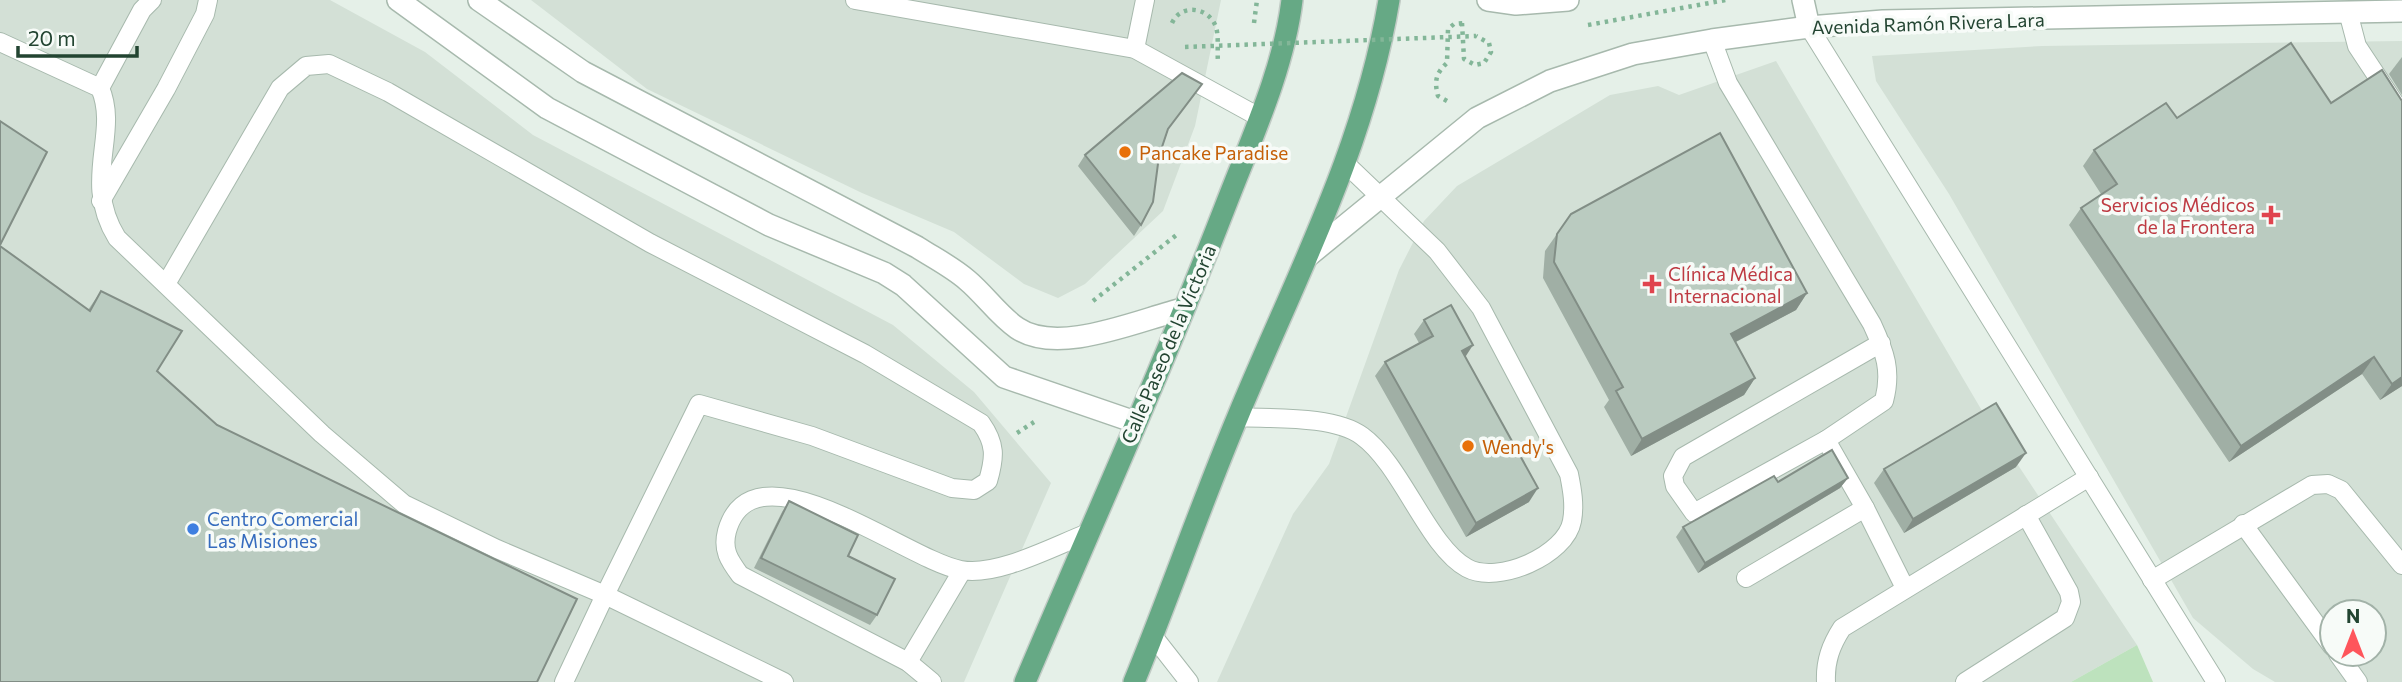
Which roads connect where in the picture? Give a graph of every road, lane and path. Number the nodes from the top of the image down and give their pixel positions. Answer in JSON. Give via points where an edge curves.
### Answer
{"nodes":[{"id":1,"x":152,"y":0,"type":"edge"},
{"id":2,"x":208,"y":0,"type":"edge"},
{"id":3,"x":398,"y":0,"type":"edge"},
{"id":4,"x":480,"y":0,"type":"edge"},
{"id":5,"x":855,"y":0,"type":"edge"},
{"id":6,"x":1145,"y":0,"type":"edge"},
{"id":7,"x":1293,"y":0,"type":"edge"},
{"id":8,"x":1390,"y":0,"type":"edge"},
{"id":9,"x":1488,"y":0,"type":"edge"},
{"id":10,"x":1568,"y":0,"type":"edge"},
{"id":11,"x":1726,"y":0,"type":"edge"},
{"id":12,"x":1803,"y":0,"type":"edge"},
{"id":13,"x":2402,"y":11,"type":"edge"},
{"id":14,"x":2348,"y":12,"type":"junction"},
{"id":15,"x":1462,"y":23,"type":"junction"},
{"id":16,"x":1476,"y":23,"type":"dead end"},
{"id":17,"x":1576,"y":27,"type":"dead end"},
{"id":18,"x":1809,"y":27,"type":"junction"},
{"id":19,"x":1171,"y":33,"type":"dead end"},
{"id":20,"x":1712,"y":40,"type":"junction"},
{"id":21,"x":1174,"y":41,"type":"dead end"},
{"id":22,"x":0,"y":42,"type":"edge"},
{"id":23,"x":1135,"y":49,"type":"junction"},
{"id":24,"x":100,"y":88,"type":"junction"},
{"id":25,"x":1227,"y":102,"type":"junction"},
{"id":26,"x":1459,"y":103,"type":"dead end"},
{"id":27,"x":2402,"y":114,"type":"edge"},
{"id":28,"x":1259,"y":117,"type":"junction"},
{"id":29,"x":1346,"y":165,"type":"junction"},
{"id":30,"x":1377,"y":197,"type":"junction"},
{"id":31,"x":101,"y":201,"type":"junction"},
{"id":32,"x":1183,"y":223,"type":"dead end"},
{"id":33,"x":1308,"y":256,"type":"junction"},
{"id":34,"x":166,"y":284,"type":"junction"},
{"id":35,"x":1083,"y":309,"type":"dead end"},
{"id":36,"x":1183,"y":309,"type":"junction"},
{"id":37,"x":1881,"y":343,"type":"junction"},
{"id":38,"x":1237,"y":416,"type":"junction"},
{"id":39,"x":1135,"y":422,"type":"junction"},
{"id":40,"x":1826,"y":440,"type":"junction"},
{"id":41,"x":2089,"y":477,"type":"junction"},
{"id":42,"x":1866,"y":508,"type":"junction"},
{"id":43,"x":2026,"y":515,"type":"junction"},
{"id":44,"x":2243,"y":524,"type":"junction"},
{"id":45,"x":1088,"y":533,"type":"junction"},
{"id":46,"x":2402,"y":565,"type":"edge"},
{"id":47,"x":962,"y":570,"type":"junction"},
{"id":48,"x":1746,"y":578,"type":"dead end"},
{"id":49,"x":2152,"y":580,"type":"junction"},
{"id":50,"x":1905,"y":588,"type":"junction"},
{"id":51,"x":605,"y":595,"type":"junction"},
{"id":52,"x":2318,"y":627,"type":"edge"},
{"id":53,"x":1153,"y":636,"type":"junction"},
{"id":54,"x":908,"y":662,"type":"junction"},
{"id":55,"x":564,"y":682,"type":"edge"},
{"id":56,"x":784,"y":682,"type":"edge"},
{"id":57,"x":932,"y":682,"type":"edge"},
{"id":58,"x":1025,"y":682,"type":"edge"},
{"id":59,"x":1133,"y":682,"type":"edge"},
{"id":60,"x":1189,"y":682,"type":"edge"},
{"id":61,"x":1826,"y":682,"type":"edge"},
{"id":62,"x":1965,"y":682,"type":"edge"},
{"id":63,"x":2216,"y":682,"type":"edge"}],
"edges":[{"from":1,"to":24,"type":"lane","via":[[142,10]]},
{"from":2,"to":31,"type":"lane","via":[[166,89]]},
{"from":3,"to":39,"type":"street","via":[[547,108],[769,225],[893,279],[921,298],[954,335],[1004,377]]},
{"from":4,"to":36,"type":"street","via":[[583,72],[917,247],[967,280],[1000,314],[1035,337],[1072,339]]},
{"from":5,"to":23,"type":"lane"},
{"from":6,"to":23,"type":"lane"},
{"from":7,"to":28,"type":"main road","name":"Calle Paseo de la Victoria"},
{"from":8,"to":29,"type":"main road"},
{"from":9,"to":10,"type":"street","via":[[1516,4]]},
{"from":11,"to":17,"type":"path"},
{"from":12,"to":18,"type":"street"},
{"from":13,"to":14,"type":"street","name":"Avenida Ramón Rivera Lara"},
{"from":14,"to":18,"type":"street","name":"Avenida Ramón Rivera Lara","via":[[1883,21]]},
{"from":14,"to":27,"type":"lane","via":[[2357,46]]},
{"from":15,"to":16,"type":"path"},
{"from":15,"to":21,"type":"path","bridge":true,"via":[[1464,59],[1475,65],[1488,59],[1489,43],[1476,36],[1185,47]]},
{"from":15,"to":26,"type":"path","via":[[1448,29],[1447,63],[1438,72],[1435,86],[1438,96]]},
{"from":18,"to":20,"type":"street","name":"Avenida Ramón Rivera Lara"},
{"from":18,"to":41,"type":"lane"},
{"from":19,"to":25,"type":"path","via":[[1173,20],[1180,13],[1200,11],[1211,18],[1217,30],[1218,64],[1229,80]]},
{"from":20,"to":30,"type":"street","name":"Avenida Ramón Rivera Lara","via":[[1633,54],[1550,81],[1477,118]]},
{"from":20,"to":37,"type":"lane","via":[[1728,83]]},
{"from":22,"to":24,"type":"lane"},
{"from":23,"to":25,"type":"lane"},
{"from":24,"to":31,"type":"lane","via":[[106,103]]},
{"from":25,"to":28,"type":"lane"},
{"from":28,"to":36,"type":"main road","name":"Calle Paseo de la Victoria"},
{"from":29,"to":30,"type":"lane"},
{"from":29,"to":33,"type":"main road"},
{"from":30,"to":33,"type":"street","name":"Avenida Ramón Rivera Lara"},
{"from":30,"to":38,"type":"lane","via":[[1437,251],[1481,308],[1569,474],[1572,523],[1562,542],[1518,569],[1497,575],[1468,569],[1450,554],[1383,457],[1362,435],[1341,426]]},
{"from":31,"to":34,"type":"lane","via":[[117,238]]},
{"from":32,"to":35,"type":"path","via":[[1178,235]]},
{"from":33,"to":38,"type":"main road"},
{"from":34,"to":51,"type":"lane","via":[[322,434],[404,504]]},
{"from":34,"to":51,"type":"lane","via":[[280,88],[306,66],[330,64],[388,92],[650,243],[865,354],[981,423],[993,439],[995,457],[988,481],[974,490],[952,488],[812,436],[699,404]]},
{"from":36,"to":39,"type":"main road","name":"Calle Paseo de la Victoria"},
{"from":37,"to":40,"type":"lane","via":[[1888,360],[1884,401]]},
{"from":37,"to":40,"type":"lane","via":[[1683,457],[1673,476],[1675,486],[1694,513]]},
{"from":38,"to":53,"type":"main road"},
{"from":39,"to":45,"type":"main road","name":"Calle Paseo de la Victoria"},
{"from":40,"to":42,"type":"lane"},
{"from":41,"to":43,"type":"lane"},
{"from":41,"to":49,"type":"lane"},
{"from":42,"to":48,"type":"lane"},
{"from":42,"to":50,"type":"lane"},
{"from":43,"to":50,"type":"lane"},
{"from":43,"to":62,"type":"lane","via":[[2069,592],[2069,612]]},
{"from":44,"to":46,"type":"lane","via":[[2299,490],[2328,484],[2341,490]]},
{"from":44,"to":49,"type":"lane"},
{"from":44,"to":52,"type":"lane"},
{"from":45,"to":47,"type":"lane","via":[[996,568]]},
{"from":45,"to":58,"type":"main road","name":"Calle Paseo de la Victoria"},
{"from":47,"to":54,"type":"lane"},
{"from":47,"to":54,"type":"lane","via":[[787,495],[758,497],[735,514],[724,540],[725,553],[740,575]]},
{"from":49,"to":63,"type":"lane"},
{"from":50,"to":61,"type":"lane","via":[[1842,628],[1827,659]]},
{"from":51,"to":55,"type":"lane"},
{"from":51,"to":56,"type":"lane"},
{"from":53,"to":59,"type":"main road"},
{"from":53,"to":60,"type":"lane"},
{"from":54,"to":57,"type":"lane"}]}
